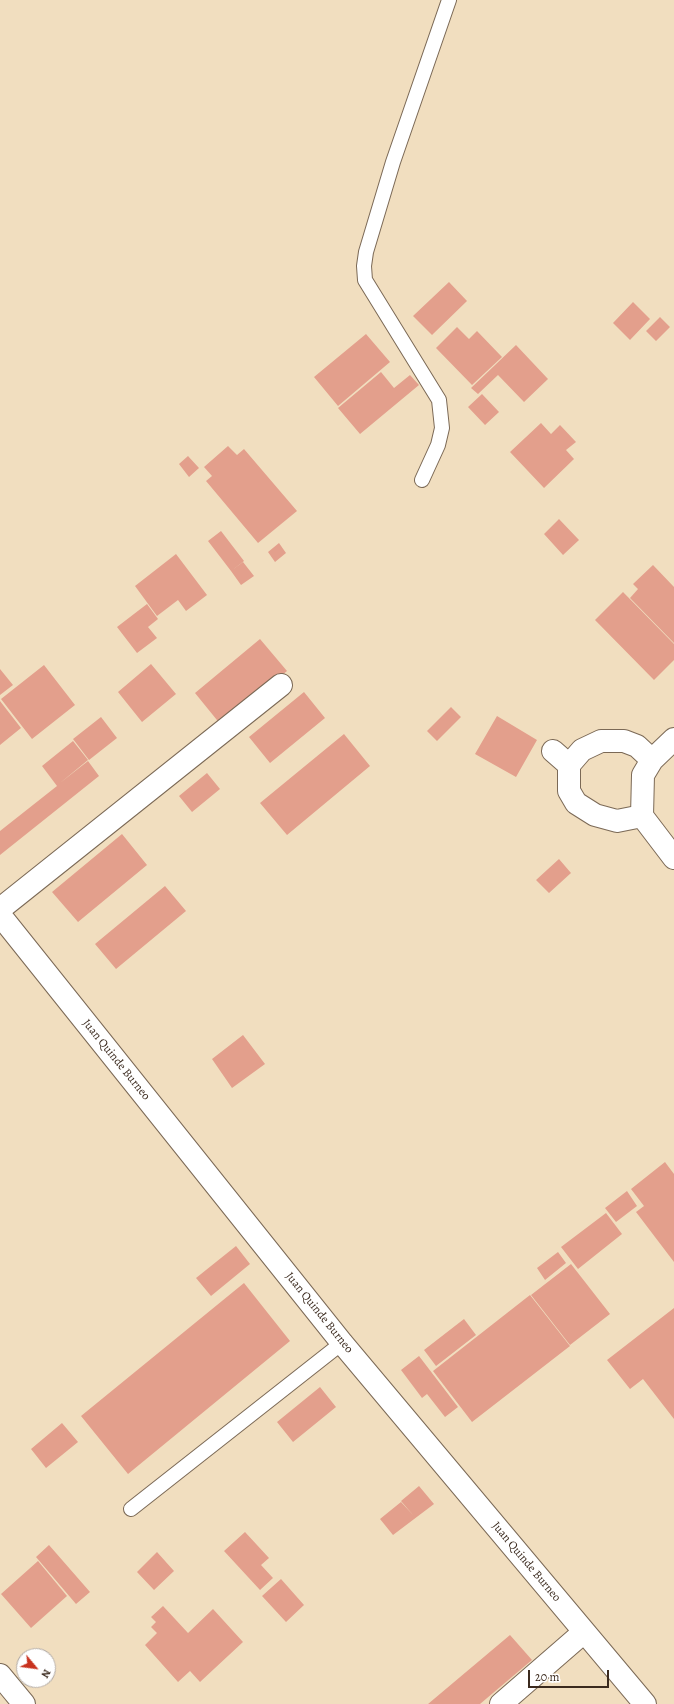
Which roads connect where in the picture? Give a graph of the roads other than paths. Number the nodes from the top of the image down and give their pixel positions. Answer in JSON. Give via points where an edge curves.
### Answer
{"nodes":[{"id":1,"x":449,"y":0,"type":"edge"},
{"id":2,"x":422,"y":480,"type":"dead end"},
{"id":3,"x":281,"y":685,"type":"dead end"},
{"id":4,"x":674,"y":739,"type":"edge"},
{"id":5,"x":553,"y":751,"type":"dead end"},
{"id":6,"x":652,"y":760,"type":"junction"},
{"id":7,"x":569,"y":766,"type":"junction"},
{"id":8,"x":642,"y":816,"type":"junction"},
{"id":9,"x":674,"y":858,"type":"edge"},
{"id":10,"x":0,"y":909,"type":"edge"},
{"id":11,"x":0,"y":915,"type":"edge"},
{"id":12,"x":342,"y":1343,"type":"junction"},
{"id":13,"x":131,"y":1509,"type":"dead end"},
{"id":14,"x":584,"y":1632,"type":"junction"},
{"id":15,"x":0,"y":1675,"type":"edge"},
{"id":16,"x":24,"y":1704,"type":"edge"},
{"id":17,"x":501,"y":1704,"type":"edge"},
{"id":18,"x":645,"y":1704,"type":"edge"}],
"edges":[{"from":1,"to":2,"type":"lane","via":[[393,162],[364,266],[365,280],[439,400],[442,428],[438,445]]},
{"from":3,"to":10,"type":"street"},
{"from":4,"to":6,"type":"street"},
{"from":5,"to":7,"type":"street"},
{"from":6,"to":7,"type":"street","via":[[637,746],[624,741],[602,741],[582,750]]},
{"from":6,"to":8,"type":"street","via":[[643,775]]},
{"from":7,"to":8,"type":"street","via":[[569,791],[576,802],[595,815],[617,821]]},
{"from":8,"to":9,"type":"street"},
{"from":11,"to":12,"type":"street","name":"Juan Quinde Burneo"},
{"from":12,"to":13,"type":"lane"},
{"from":12,"to":14,"type":"street","name":"Juan Quinde Burneo"},
{"from":14,"to":17,"type":"street"},
{"from":14,"to":18,"type":"street","name":"Juan Quinde Burneo"},
{"from":15,"to":16,"type":"street"}]}
